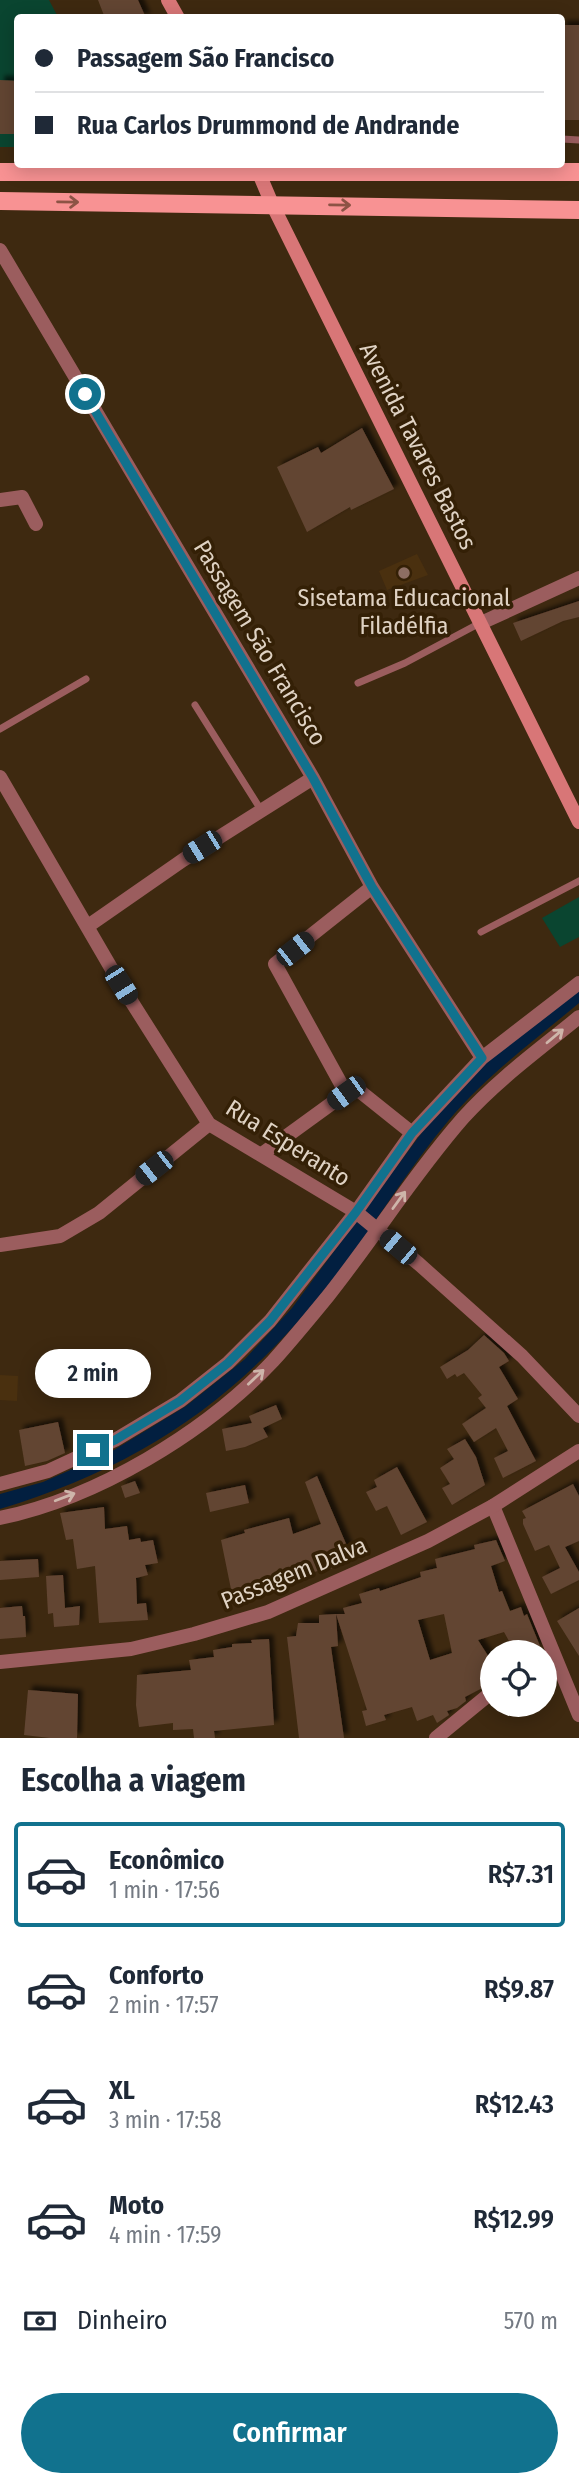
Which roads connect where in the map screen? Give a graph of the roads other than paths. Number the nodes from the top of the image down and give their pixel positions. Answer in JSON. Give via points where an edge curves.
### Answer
{"nodes":[{"id":1,"x":257,"y":168,"type":"edge"},
{"id":2,"x":411,"y":168,"type":"edge"},
{"id":3,"x":0,"y":172,"type":"edge"},
{"id":4,"x":579,"y":172,"type":"edge"},
{"id":5,"x":0,"y":201,"type":"edge"},
{"id":6,"x":272,"y":204,"type":"junction"},
{"id":7,"x":579,"y":209,"type":"edge"},
{"id":8,"x":0,"y":250,"type":"edge"},
{"id":9,"x":0,"y":500,"type":"edge"},
{"id":10,"x":36,"y":524,"type":"dead end"},
{"id":11,"x":579,"y":578,"type":"edge"},
{"id":12,"x":481,"y":623,"type":"junction"},
{"id":13,"x":86,"y":679,"type":"dead end"},
{"id":14,"x":358,"y":683,"type":"dead end"},
{"id":15,"x":195,"y":705,"type":"dead end"},
{"id":16,"x":0,"y":729,"type":"edge"},
{"id":17,"x":0,"y":777,"type":"edge"},
{"id":18,"x":313,"y":778,"type":"junction"},
{"id":19,"x":261,"y":810,"type":"junction"},
{"id":20,"x":579,"y":822,"type":"edge"},
{"id":21,"x":579,"y":881,"type":"edge"},
{"id":22,"x":372,"y":887,"type":"junction"},
{"id":23,"x":89,"y":926,"type":"junction"},
{"id":24,"x":481,"y":932,"type":"dead end"},
{"id":25,"x":579,"y":982,"type":"edge"},
{"id":26,"x":579,"y":1017,"type":"edge"},
{"id":27,"x":482,"y":1058,"type":"junction"},
{"id":28,"x":346,"y":1093,"type":"junction"},
{"id":29,"x":209,"y":1124,"type":"junction"},
{"id":30,"x":412,"y":1133,"type":"junction"},
{"id":31,"x":262,"y":1154,"type":"junction"},
{"id":32,"x":358,"y":1214,"type":"junction"},
{"id":33,"x":375,"y":1228,"type":"junction"},
{"id":34,"x":0,"y":1244,"type":"edge"},
{"id":35,"x":579,"y":1416,"type":"edge"},
{"id":36,"x":579,"y":1451,"type":"edge"},
{"id":37,"x":0,"y":1484,"type":"edge"},
{"id":38,"x":493,"y":1506,"type":"junction"},
{"id":39,"x":0,"y":1518,"type":"edge"},
{"id":40,"x":542,"y":1640,"type":"edge"},
{"id":41,"x":0,"y":1662,"type":"edge"},
{"id":42,"x":557,"y":1672,"type":"edge"},
{"id":43,"x":480,"y":1702,"type":"edge"},
{"id":44,"x":579,"y":1715,"type":"edge"},
{"id":45,"x":436,"y":1738,"type":"edge"}],
"edges":[{"from":1,"to":2,"type":"main road"},
{"from":1,"to":3,"type":"main road"},
{"from":1,"to":6,"type":"main road","name":"Avenida Tavares Bastos"},
{"from":2,"to":4,"type":"main road"},
{"from":5,"to":6,"type":"main road","one_way":true},
{"from":6,"to":7,"type":"main road","one_way":true},
{"from":6,"to":12,"type":"main road","name":"Avenida Tavares Bastos"},
{"from":8,"to":18,"type":"street","name":"Passagem São Francisco"},
{"from":9,"to":10,"type":"street","via":[[22,497]]},
{"from":11,"to":12,"type":"street"},
{"from":12,"to":14,"type":"lane"},
{"from":12,"to":20,"type":"main road","name":"Avenida Tavares Bastos"},
{"from":13,"to":16,"type":"lane"},
{"from":15,"to":19,"type":"lane"},
{"from":17,"to":23,"type":"street","name":"Rua Esperanto"},
{"from":18,"to":19,"type":"street"},
{"from":18,"to":22,"type":"street","name":"Passagem São Francisco"},
{"from":19,"to":23,"type":"street"},
{"from":21,"to":24,"type":"lane"},
{"from":22,"to":27,"type":"street","name":"Passagem São Francisco"},
{"from":22,"to":28,"type":"street","via":[[275,964]]},
{"from":23,"to":29,"type":"street","name":"Rua Esperanto"},
{"from":25,"to":27,"type":"street"},
{"from":33,"to":26,"type":"street","one_way":true,"via":[[466,1116]]},
{"from":27,"to":30,"type":"street"},
{"from":28,"to":30,"type":"street","via":[[357,1090]]},
{"from":28,"to":31,"type":"street"},
{"from":29,"to":31,"type":"street","name":"Rua Esperanto"},
{"from":29,"to":34,"type":"street","via":[[99,1213],[60,1236]]},
{"from":30,"to":32,"type":"street"},
{"from":31,"to":32,"type":"street","name":"Rua Esperanto"},
{"from":32,"to":33,"type":"street","name":"Rua Esperanto"},
{"from":32,"to":37,"type":"street","via":[[270,1321],[180,1401],[115,1440],[48,1471]]},
{"from":33,"to":35,"type":"street","name":"Rua Esperanto","via":[[522,1356]]},
{"from":39,"to":33,"type":"street","one_way":true,"via":[[120,1473],[223,1406],[272,1361],[330,1293]]},
{"from":36,"to":38,"type":"street","name":"Passagem Dalva"},
{"from":38,"to":40,"type":"street"},
{"from":38,"to":41,"type":"street","name":"Passagem Dalva","via":[[428,1541],[268,1612],[131,1648]]},
{"from":42,"to":44,"type":"street"},
{"from":43,"to":45,"type":"street"}]}
